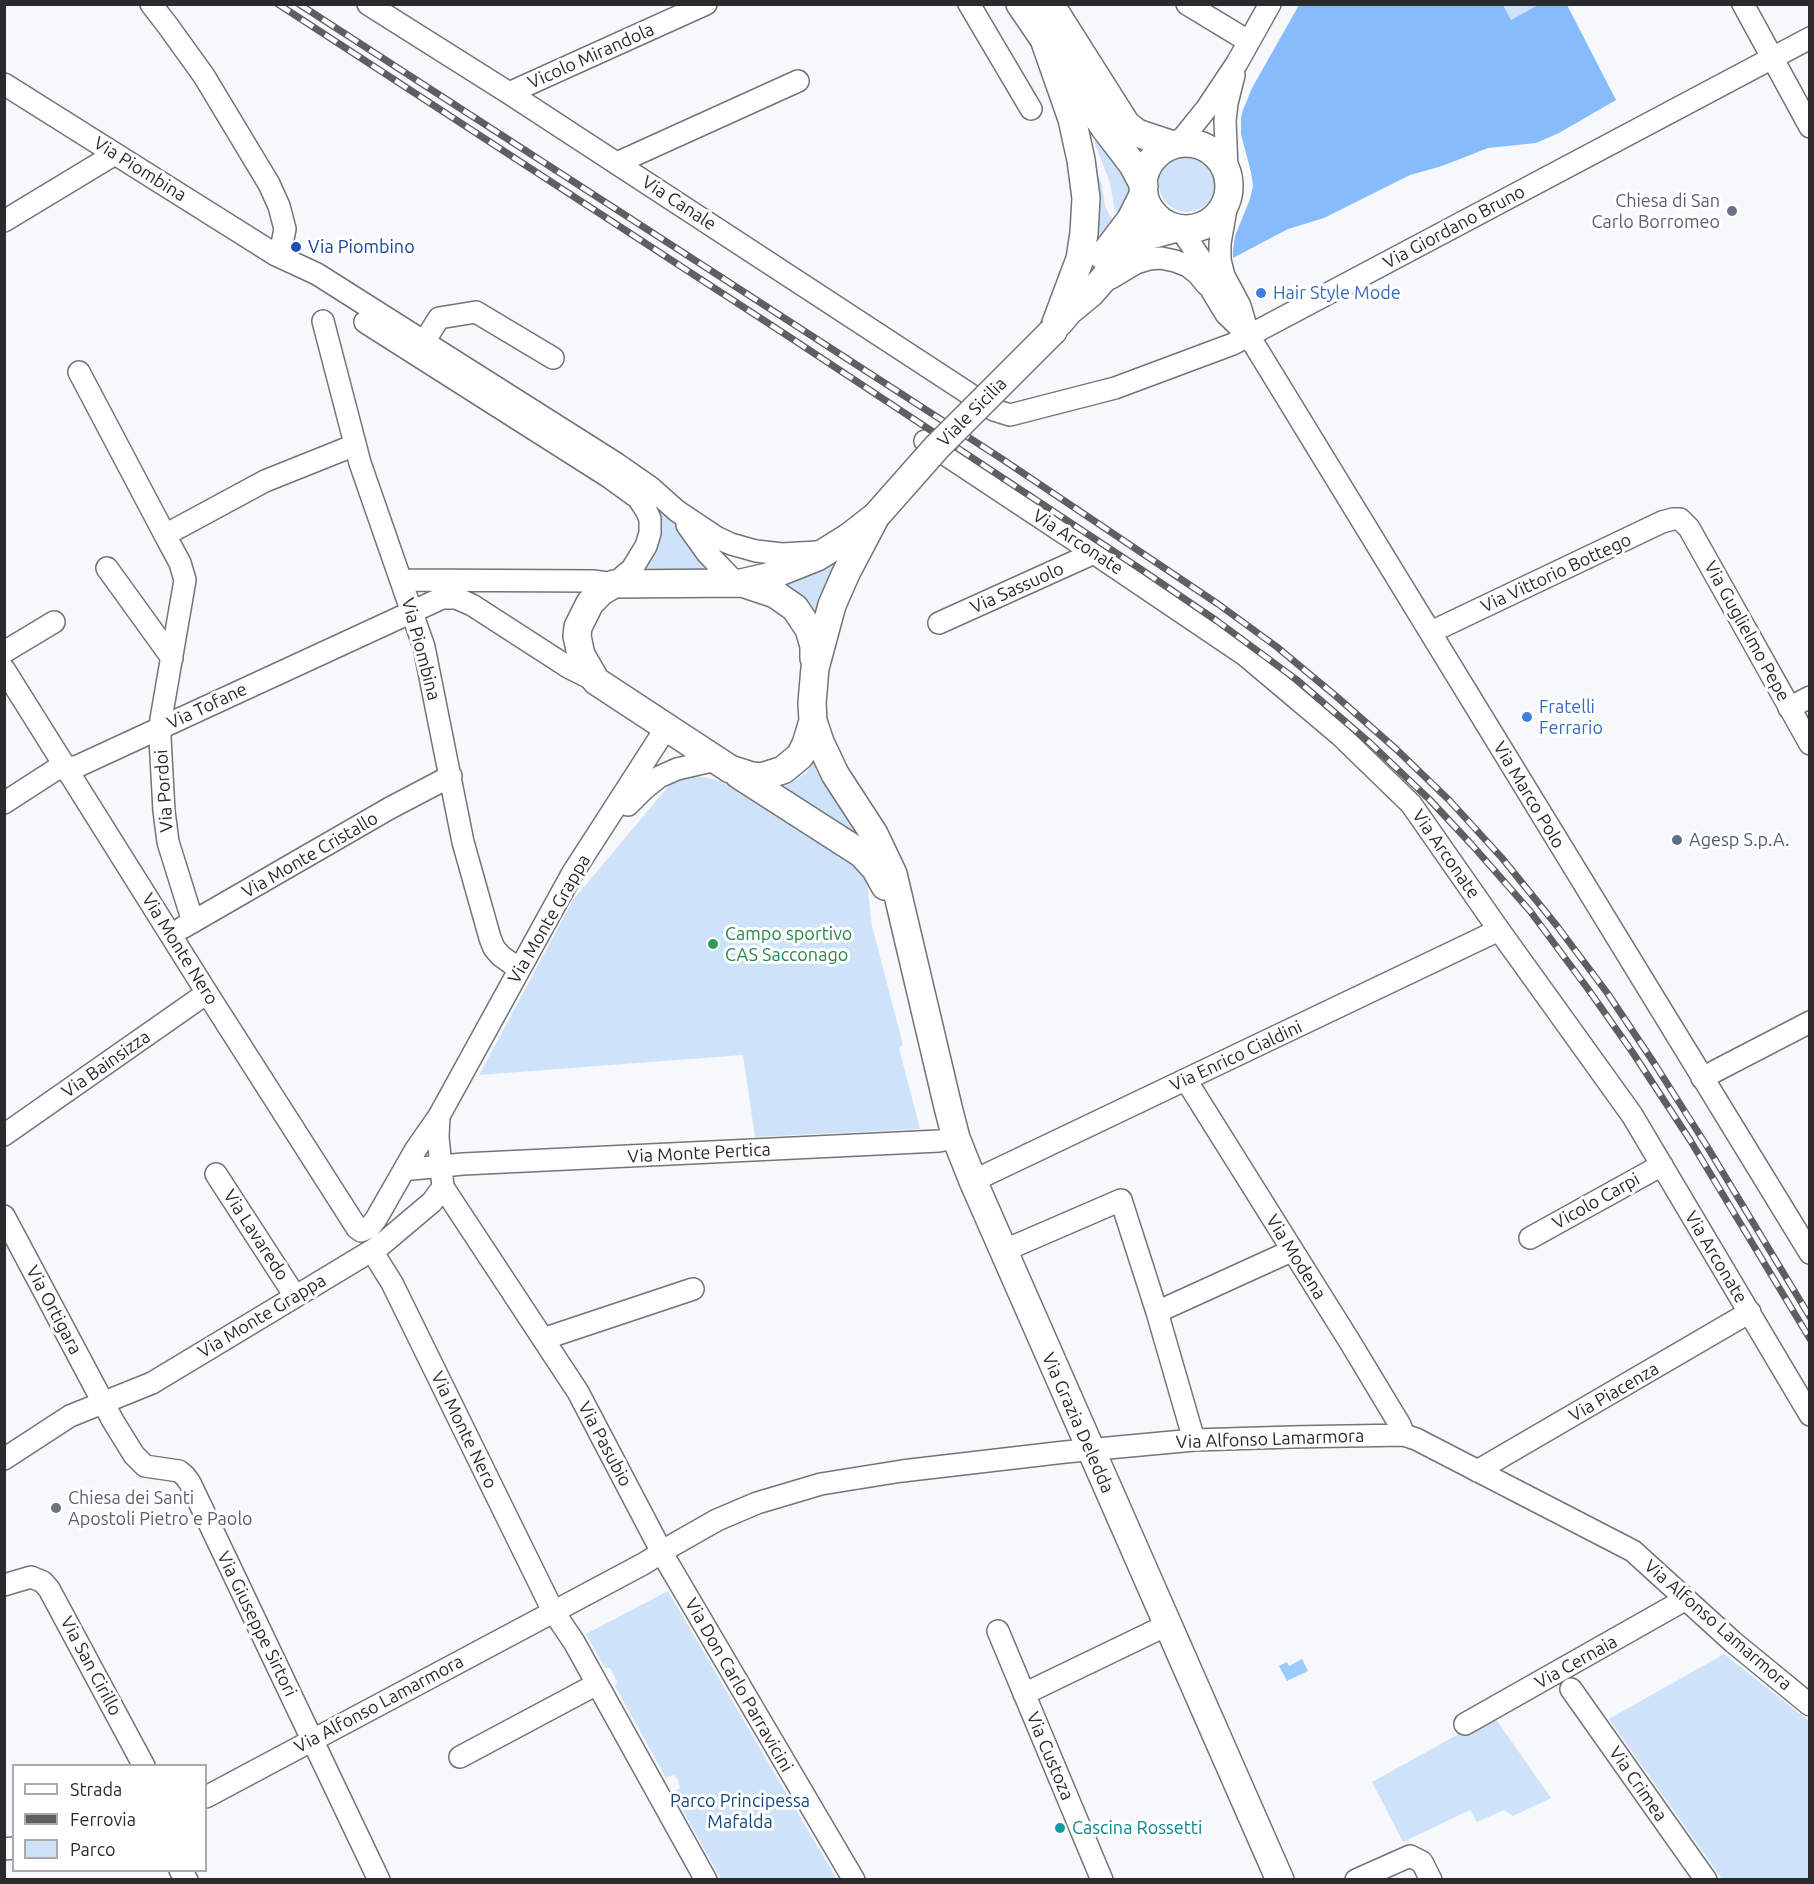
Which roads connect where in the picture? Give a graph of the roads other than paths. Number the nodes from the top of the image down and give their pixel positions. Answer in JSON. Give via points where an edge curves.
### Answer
{"nodes":[{"id":1,"x":151,"y":4,"type":"edge"},
{"id":2,"x":368,"y":4,"type":"edge"},
{"id":3,"x":706,"y":4,"type":"edge"},
{"id":4,"x":969,"y":4,"type":"edge"},
{"id":5,"x":1020,"y":4,"type":"edge"},
{"id":6,"x":1050,"y":4,"type":"edge"},
{"id":7,"x":1186,"y":4,"type":"edge"},
{"id":8,"x":1270,"y":4,"type":"edge"},
{"id":9,"x":1743,"y":4,"type":"edge"},
{"id":10,"x":1809,"y":38,"type":"edge"},
{"id":11,"x":1248,"y":41,"type":"junction"},
{"id":12,"x":1045,"y":42,"type":"junction"},
{"id":13,"x":1772,"y":58,"type":"junction"},
{"id":14,"x":1237,"y":63,"type":"junction"},
{"id":15,"x":798,"y":81,"type":"dead end"},
{"id":16,"x":4,"y":84,"type":"edge"},
{"id":17,"x":510,"y":93,"type":"junction"},
{"id":18,"x":1031,"y":108,"type":"dead end"},
{"id":19,"x":1809,"y":128,"type":"edge"},
{"id":20,"x":1175,"y":144,"type":"junction"},
{"id":21,"x":115,"y":154,"type":"junction"},
{"id":22,"x":617,"y":163,"type":"junction"},
{"id":23,"x":1227,"y":170,"type":"junction"},
{"id":24,"x":1144,"y":190,"type":"junction"},
{"id":25,"x":1228,"y":198,"type":"junction"},
{"id":26,"x":4,"y":220,"type":"edge"},
{"id":27,"x":1179,"y":228,"type":"junction"},
{"id":28,"x":276,"y":255,"type":"junction"},
{"id":29,"x":1212,"y":291,"type":"junction"},
{"id":30,"x":1091,"y":293,"type":"junction"},
{"id":31,"x":323,"y":321,"type":"dead end"},
{"id":32,"x":1061,"y":321,"type":"junction"},
{"id":33,"x":1249,"y":336,"type":"junction"},
{"id":34,"x":424,"y":342,"type":"junction"},
{"id":35,"x":553,"y":358,"type":"dead end"},
{"id":36,"x":79,"y":372,"type":"dead end"},
{"id":37,"x":987,"y":404,"type":"joint"},
{"id":38,"x":925,"y":441,"type":"dead end"},
{"id":39,"x":355,"y":445,"type":"junction"},
{"id":40,"x":677,"y":511,"type":"junction"},
{"id":41,"x":876,"y":516,"type":"junction"},
{"id":42,"x":1682,"y":520,"type":"joint"},
{"id":43,"x":165,"y":535,"type":"junction"},
{"id":44,"x":826,"y":552,"type":"junction"},
{"id":45,"x":1094,"y":553,"type":"junction"},
{"id":46,"x":107,"y":568,"type":"dead end"},
{"id":47,"x":401,"y":580,"type":"junction"},
{"id":48,"x":741,"y":583,"type":"junction"},
{"id":49,"x":614,"y":584,"type":"junction"},
{"id":50,"x":412,"y":611,"type":"junction"},
{"id":51,"x":54,"y":622,"type":"dead end"},
{"id":52,"x":939,"y":623,"type":"dead end"},
{"id":53,"x":1431,"y":632,"type":"junction"},
{"id":54,"x":4,"y":652,"type":"edge"},
{"id":55,"x":172,"y":658,"type":"junction"},
{"id":56,"x":815,"y":668,"type":"junction"},
{"id":57,"x":4,"y":669,"type":"edge"},
{"id":58,"x":596,"y":681,"type":"junction"},
{"id":59,"x":1809,"y":697,"type":"edge"},
{"id":60,"x":1790,"y":708,"type":"junction"},
{"id":61,"x":813,"y":720,"type":"junction"},
{"id":62,"x":160,"y":728,"type":"junction"},
{"id":63,"x":666,"y":728,"type":"junction"},
{"id":64,"x":1809,"y":744,"type":"edge"},
{"id":65,"x":723,"y":765,"type":"junction"},
{"id":66,"x":66,"y":769,"type":"junction"},
{"id":67,"x":451,"y":776,"type":"junction"},
{"id":68,"x":4,"y":802,"type":"edge"},
{"id":69,"x":589,"y":848,"type":"junction"},
{"id":70,"x":193,"y":922,"type":"junction"},
{"id":71,"x":1499,"y":930,"type":"junction"},
{"id":72,"x":170,"y":934,"type":"junction"},
{"id":73,"x":910,"y":955,"type":"junction"},
{"id":74,"x":519,"y":969,"type":"junction"},
{"id":75,"x":207,"y":993,"type":"junction"},
{"id":76,"x":1809,"y":1022,"type":"edge"},
{"id":77,"x":1702,"y":1078,"type":"junction"},
{"id":78,"x":1186,"y":1080,"type":"junction"},
{"id":79,"x":439,"y":1116,"type":"junction"},
{"id":80,"x":4,"y":1136,"type":"edge"},
{"id":81,"x":956,"y":1138,"type":"junction"},
{"id":82,"x":1662,"y":1165,"type":"junction"},
{"id":83,"x":406,"y":1167,"type":"junction"},
{"id":84,"x":216,"y":1174,"type":"dead end"},
{"id":85,"x":442,"y":1177,"type":"junction"},
{"id":86,"x":973,"y":1180,"type":"junction"},
{"id":87,"x":384,"y":1205,"type":"junction"},
{"id":88,"x":4,"y":1216,"type":"edge"},
{"id":89,"x":410,"y":1220,"type":"junction"},
{"id":90,"x":357,"y":1228,"type":"joint"},
{"id":91,"x":1530,"y":1238,"type":"dead end"},
{"id":92,"x":372,"y":1251,"type":"junction"},
{"id":93,"x":1003,"y":1251,"type":"junction"},
{"id":94,"x":1292,"y":1251,"type":"junction"},
{"id":95,"x":1809,"y":1253,"type":"edge"},
{"id":96,"x":693,"y":1289,"type":"dead end"},
{"id":97,"x":295,"y":1296,"type":"junction"},
{"id":98,"x":1157,"y":1312,"type":"junction"},
{"id":99,"x":1750,"y":1312,"type":"junction"},
{"id":100,"x":543,"y":1339,"type":"junction"},
{"id":101,"x":104,"y":1403,"type":"junction"},
{"id":102,"x":1809,"y":1414,"type":"edge"},
{"id":103,"x":1404,"y":1435,"type":"junction"},
{"id":104,"x":1194,"y":1440,"type":"junction"},
{"id":105,"x":1090,"y":1450,"type":"junction"},
{"id":106,"x":4,"y":1459,"type":"edge"},
{"id":107,"x":1478,"y":1471,"type":"junction"},
{"id":108,"x":662,"y":1552,"type":"junction"},
{"id":109,"x":4,"y":1585,"type":"edge"},
{"id":110,"x":1686,"y":1599,"type":"junction"},
{"id":111,"x":553,"y":1611,"type":"junction"},
{"id":112,"x":1167,"y":1625,"type":"junction"},
{"id":113,"x":998,"y":1631,"type":"dead end"},
{"id":114,"x":597,"y":1684,"type":"junction"},
{"id":115,"x":1571,"y":1689,"type":"dead end"},
{"id":116,"x":1024,"y":1694,"type":"junction"},
{"id":117,"x":1809,"y":1705,"type":"edge"},
{"id":118,"x":1465,"y":1724,"type":"dead end"},
{"id":119,"x":312,"y":1739,"type":"junction"},
{"id":120,"x":460,"y":1757,"type":"dead end"},
{"id":121,"x":143,"y":1764,"type":"edge"},
{"id":122,"x":207,"y":1796,"type":"edge"},
{"id":123,"x":379,"y":1880,"type":"edge"},
{"id":124,"x":706,"y":1880,"type":"edge"},
{"id":125,"x":854,"y":1880,"type":"edge"},
{"id":126,"x":1102,"y":1880,"type":"edge"},
{"id":127,"x":1280,"y":1880,"type":"edge"},
{"id":128,"x":1356,"y":1880,"type":"edge"},
{"id":129,"x":1431,"y":1880,"type":"edge"},
{"id":130,"x":1706,"y":1880,"type":"edge"}],
"edges":[{"from":1,"to":28,"type":"street","via":[[204,76],[269,184],[285,228]]},
{"from":2,"to":17,"type":"street","name":"Via Canale"},
{"from":3,"to":17,"type":"street","name":"Vicolo Mirandola"},
{"from":4,"to":18,"type":"street"},
{"from":5,"to":12,"type":"main road"},
{"from":6,"to":20,"type":"main road","via":[[1126,124],[1137,133]]},
{"from":7,"to":11,"type":"street"},
{"from":8,"to":11,"type":"street"},
{"from":9,"to":13,"type":"street"},
{"from":10,"to":13,"type":"street","name":"Via Giordano Bruno"},
{"from":11,"to":14,"type":"street"},
{"from":12,"to":24,"type":"main road","via":[[1124,152]]},
{"from":12,"to":32,"type":"main road","via":[[1072,119],[1086,198],[1080,260]]},
{"from":13,"to":19,"type":"street"},
{"from":13,"to":33,"type":"street","name":"Via Giordano Bruno"},
{"from":14,"to":20,"type":"street","via":[[1199,120]]},
{"from":14,"to":23,"type":"street","via":[[1225,112]]},
{"from":15,"to":22,"type":"street"},
{"from":16,"to":21,"type":"street","name":"Via Piombina"},
{"from":17,"to":22,"type":"street","name":"Via Canale"},
{"from":20,"to":23,"type":"main road","via":[[1197,144],[1209,149]]},
{"from":20,"to":24,"type":"main road","via":[[1158,153],[1149,165]]},
{"from":21,"to":26,"type":"street"},
{"from":21,"to":28,"type":"street","name":"Via Piombina"},
{"from":22,"to":37,"type":"street","name":"Via Canale"},
{"from":23,"to":25,"type":"main road"},
{"from":24,"to":27,"type":"main road","via":[[1158,219]]},
{"from":24,"to":32,"type":"main road","via":[[1126,226],[1089,273]]},
{"from":25,"to":27,"type":"main road","via":[[1213,220],[1200,227]]},
{"from":25,"to":33,"type":"street","name":"Via Marco Polo","via":[[1220,260]]},
{"from":27,"to":29,"type":"street","name":"Via Marco Polo","via":[[1202,261]]},
{"from":27,"to":30,"type":"main road","via":[[1141,239]]},
{"from":28,"to":34,"type":"street","name":"Via Piombina","via":[[317,274]]},
{"from":28,"to":49,"type":"street","name":"Via Piombina","via":[[309,286],[638,498],[650,519],[650,533],[632,569]]},
{"from":29,"to":30,"type":"street","via":[[1188,266],[1155,258],[1129,266]]},
{"from":29,"to":33,"type":"street","name":"Via Marco Polo","via":[[1226,314]]},
{"from":30,"to":32,"type":"main road"},
{"from":31,"to":39,"type":"street","name":"Via Piombina"},
{"from":32,"to":41,"type":"main road","name":"Viale Sicilia","bridge":true},
{"from":33,"to":37,"type":"street","name":"Via Giordano Bruno","via":[[1134,382],[1036,410],[1006,415]]},
{"from":33,"to":53,"type":"street","name":"Via Marco Polo"},
{"from":34,"to":35,"type":"street","via":[[439,318],[476,312]]},
{"from":34,"to":40,"type":"street","name":"Via Piombina","via":[[636,476]]},
{"from":36,"to":43,"type":"street","name":"Via Pordoi"},
{"from":38,"to":45,"type":"street","name":"Via Arconate"},
{"from":39,"to":43,"type":"street","via":[[265,481]]},
{"from":39,"to":47,"type":"street","name":"Via Piombina"},
{"from":40,"to":44,"type":"street","name":"Via Piombina","via":[[716,537],[746,549],[782,554]]},
{"from":40,"to":48,"type":"street","name":"Via Piombina","via":[[707,553]]},
{"from":41,"to":44,"type":"main road","name":"Via Monte Grappa"},
{"from":41,"to":56,"type":"main road","name":"Via Monte Grappa","via":[[836,595]]},
{"from":42,"to":53,"type":"street","name":"Via Vittorio Bottego","via":[[1662,522]]},
{"from":42,"to":60,"type":"street","name":"Via Guglielmo Pepe"},
{"from":43,"to":55,"type":"street","name":"Via Pordoi","via":[[184,580]]},
{"from":44,"to":48,"type":"main road","name":"Via Monte Grappa","via":[[790,569]]},
{"from":45,"to":52,"type":"street","name":"Via Sassuolo"},
{"from":45,"to":71,"type":"street","name":"Via Arconate","via":[[1245,655],[1340,735],[1415,808]]},
{"from":46,"to":55,"type":"street"},
{"from":47,"to":49,"type":"street"},
{"from":47,"to":50,"type":"street","name":"Via Piombina"},
{"from":48,"to":49,"type":"main road","name":"Via Monte Grappa"},
{"from":48,"to":56,"type":"main road","name":"Via Monte Grappa","via":[[775,594],[801,615],[812,636]]},
{"from":49,"to":58,"type":"main road","via":[[590,603],[577,636],[581,655]]},
{"from":50,"to":58,"type":"street","name":"Via Tofane","via":[[441,598],[461,600]]},
{"from":50,"to":62,"type":"street","name":"Via Tofane"},
{"from":50,"to":67,"type":"street","name":"Via Piombina","via":[[427,657]]},
{"from":51,"to":54,"type":"street"},
{"from":53,"to":77,"type":"street","name":"Via Marco Polo"},
{"from":55,"to":62,"type":"street","name":"Via Pordoi"},
{"from":56,"to":61,"type":"main road","name":"Via Monte Grappa"},
{"from":57,"to":66,"type":"street","name":"Via Monte Nero"},
{"from":58,"to":63,"type":"main road"},
{"from":59,"to":60,"type":"street"},
{"from":60,"to":64,"type":"street","name":"Via Guglielmo Pepe"},
{"from":61,"to":65,"type":"main road","name":"Via Monte Grappa","via":[[800,756],[783,770],[761,777]]},
{"from":61,"to":73,"type":"main road","name":"Via Grazia Deledda","via":[[835,774],[874,834],[893,874]]},
{"from":62,"to":66,"type":"street","name":"Via Tofane"},
{"from":62,"to":70,"type":"street","name":"Via Pordoi","via":[[165,829]]},
{"from":63,"to":65,"type":"main road","name":"Via Monte Grappa"},
{"from":63,"to":69,"type":"street","name":"Via Monte Grappa"},
{"from":65,"to":69,"type":"street","name":"Via Monte Grappa","via":[[676,769],[651,782]]},
{"from":65,"to":73,"type":"main road","name":"Via Grazia Deledda","via":[[869,861],[886,888]]},
{"from":66,"to":68,"type":"street","name":"Via Tofane","via":[[55,770]]},
{"from":66,"to":72,"type":"street","name":"Via Monte Nero"},
{"from":67,"to":70,"type":"street","name":"Via Monte Cristallo"},
{"from":67,"to":74,"type":"street","name":"Via Piombina","via":[[466,853],[490,938],[501,956]]},
{"from":69,"to":74,"type":"street","name":"Via Monte Grappa"},
{"from":70,"to":72,"type":"street","name":"Via Monte Cristallo"},
{"from":71,"to":78,"type":"street","name":"Via Enrico Cialdini"},
{"from":71,"to":82,"type":"street","name":"Via Arconate","via":[[1632,1115]]},
{"from":72,"to":75,"type":"street","name":"Via Monte Nero"},
{"from":73,"to":81,"type":"main road","name":"Via Grazia Deledda"},
{"from":74,"to":79,"type":"street","name":"Via Monte Grappa"},
{"from":75,"to":80,"type":"street","name":"Via Bainsizza"},
{"from":75,"to":90,"type":"street","name":"Via Monte Nero"},
{"from":76,"to":77,"type":"street"},
{"from":77,"to":95,"type":"street","name":"Via Marco Polo"},
{"from":78,"to":86,"type":"street","name":"Via Enrico Cialdini"},
{"from":78,"to":94,"type":"street","name":"Via Modena"},
{"from":79,"to":83,"type":"street","name":"Via Monte Grappa"},
{"from":79,"to":85,"type":"street","name":"Via Monte Grappa"},
{"from":81,"to":85,"type":"street","name":"Via Monte Pertica","via":[[463,1164]]},
{"from":81,"to":86,"type":"main road","name":"Via Grazia Deledda"},
{"from":82,"to":91,"type":"street","name":"Vicolo Carpi"},
{"from":82,"to":99,"type":"street","name":"Via Arconate"},
{"from":83,"to":85,"type":"street","name":"Via Monte Pertica"},
{"from":83,"to":87,"type":"street","name":"Via Monte Grappa"},
{"from":84,"to":97,"type":"street","name":"Via Lavaredo"},
{"from":85,"to":89,"type":"street","name":"Via Monte Grappa","via":[[432,1202]]},
{"from":85,"to":100,"type":"street","name":"Via Pasubio"},
{"from":86,"to":93,"type":"main road","name":"Via Grazia Deledda"},
{"from":87,"to":89,"type":"street","via":[[393,1216]]},
{"from":87,"to":90,"type":"street","name":"Via Monte Grappa","via":[[369,1228],[361,1232]]},
{"from":88,"to":101,"type":"street","name":"Via Ortigara"},
{"from":89,"to":92,"type":"street","name":"Via Monte Grappa"},
{"from":92,"to":97,"type":"street","name":"Via Monte Grappa"},
{"from":92,"to":111,"type":"street","name":"Via Monte Nero","via":[[392,1283]]},
{"from":93,"to":98,"type":"street","via":[[1121,1200]]},
{"from":93,"to":105,"type":"main road","name":"Via Grazia Deledda"},
{"from":94,"to":98,"type":"street"},
{"from":94,"to":103,"type":"street","name":"Via Modena"},
{"from":96,"to":100,"type":"street"},
{"from":97,"to":101,"type":"street","name":"Via Monte Grappa","via":[[152,1383]]},
{"from":98,"to":104,"type":"street"},
{"from":99,"to":102,"type":"street","name":"Via Arconate"},
{"from":99,"to":107,"type":"street","name":"Via Piacenza"},
{"from":100,"to":108,"type":"street","name":"Via Pasubio","via":[[578,1392]]},
{"from":101,"to":106,"type":"street","name":"Via Monte Grappa","via":[[62,1421]]},
{"from":101,"to":119,"type":"street","name":"Via Giuseppe Sirtori","via":[[137,1461],[149,1467],[176,1470],[188,1479]]},
{"from":103,"to":104,"type":"street","name":"Via Alfonso Lamarmora"},
{"from":103,"to":107,"type":"street","name":"Via Alfonso Lamarmora"},
{"from":104,"to":105,"type":"street","name":"Via Alfonso Lamarmora"},
{"from":105,"to":108,"type":"street","name":"Via Alfonso Lamarmora","via":[[821,1484],[737,1511]]},
{"from":105,"to":112,"type":"main road","name":"Via Grazia Deledda"},
{"from":107,"to":110,"type":"street","name":"Via Alfonso Lamarmora","via":[[1626,1547]]},
{"from":108,"to":111,"type":"street","name":"Via Alfonso Lamarmora"},
{"from":108,"to":125,"type":"street","name":"Via Don Carlo Parravicini"},
{"from":109,"to":121,"type":"street","name":"Via San Cirillo","via":[[34,1578],[51,1592]]},
{"from":110,"to":117,"type":"street","name":"Via Alfonso Lamarmora"},
{"from":110,"to":118,"type":"street","name":"Via Cernaia"},
{"from":111,"to":114,"type":"street","name":"Via Monte Nero"},
{"from":111,"to":119,"type":"street","name":"Via Alfonso Lamarmora"},
{"from":112,"to":116,"type":"street"},
{"from":112,"to":127,"type":"main road","name":"Via Grazia Deledda"},
{"from":113,"to":116,"type":"street","name":"Via Custoza"},
{"from":114,"to":120,"type":"street"},
{"from":114,"to":124,"type":"street","name":"Via Monte Nero"},
{"from":115,"to":130,"type":"street","name":"Via Crimea"},
{"from":116,"to":126,"type":"street","name":"Via Custoza"},
{"from":119,"to":122,"type":"street","name":"Via Alfonso Lamarmora"},
{"from":119,"to":123,"type":"street","name":"Via Giuseppe Sirtori"},
{"from":128,"to":129,"type":"street","via":[[1410,1856],[1422,1862]]}]}
